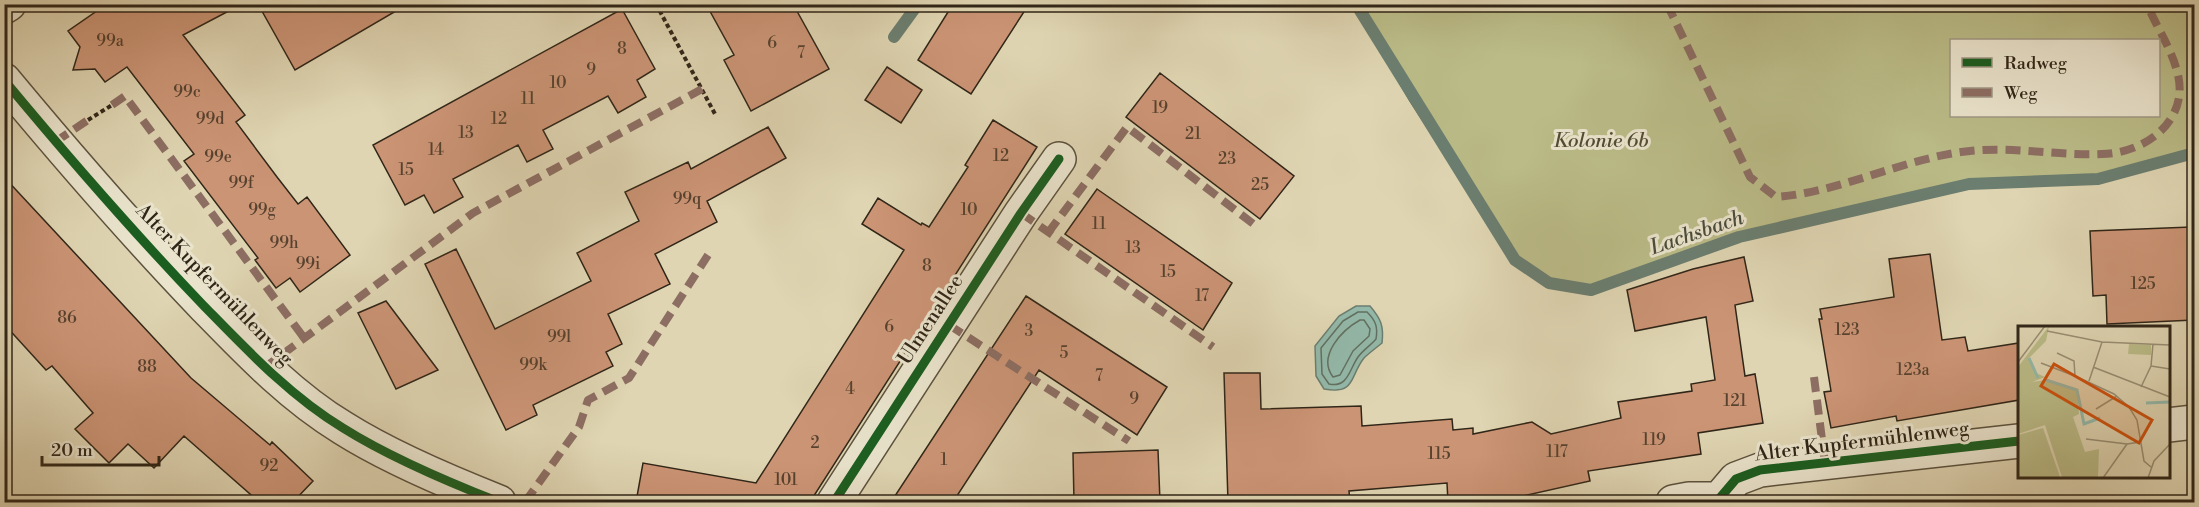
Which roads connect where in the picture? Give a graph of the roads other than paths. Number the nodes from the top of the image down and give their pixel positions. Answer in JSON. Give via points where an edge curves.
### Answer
{"nodes":[{"id":1,"x":9,"y":4,"type":"edge"},
{"id":2,"x":4,"y":8,"type":"edge"},
{"id":3,"x":4,"y":80,"type":"edge"},
{"id":4,"x":1059,"y":159,"type":"dead end"},
{"id":5,"x":2194,"y":422,"type":"edge"},
{"id":6,"x":2169,"y":425,"type":"edge"},
{"id":7,"x":2018,"y":441,"type":"edge"},
{"id":8,"x":1722,"y":501,"type":"edge"},
{"id":9,"x":499,"y":502,"type":"edge"},
{"id":10,"x":834,"y":502,"type":"edge"},
{"id":11,"x":1672,"y":502,"type":"edge"}],
"edges":[{"from":1,"to":2,"type":"street"},
{"from":3,"to":9,"type":"street","name":"Alter Kupfermühlenweg","via":[[173,273],[264,368],[342,428],[450,483]]},
{"from":4,"to":10,"type":"street","name":"Ulmenallee"},
{"from":5,"to":6,"type":"street"},
{"from":7,"to":8,"type":"street","name":"Alter Kupfermühlenweg","via":[[1760,470],[1736,479]]},
{"from":8,"to":11,"type":"street","name":"Alter Kupfermühlenweg"}]}
